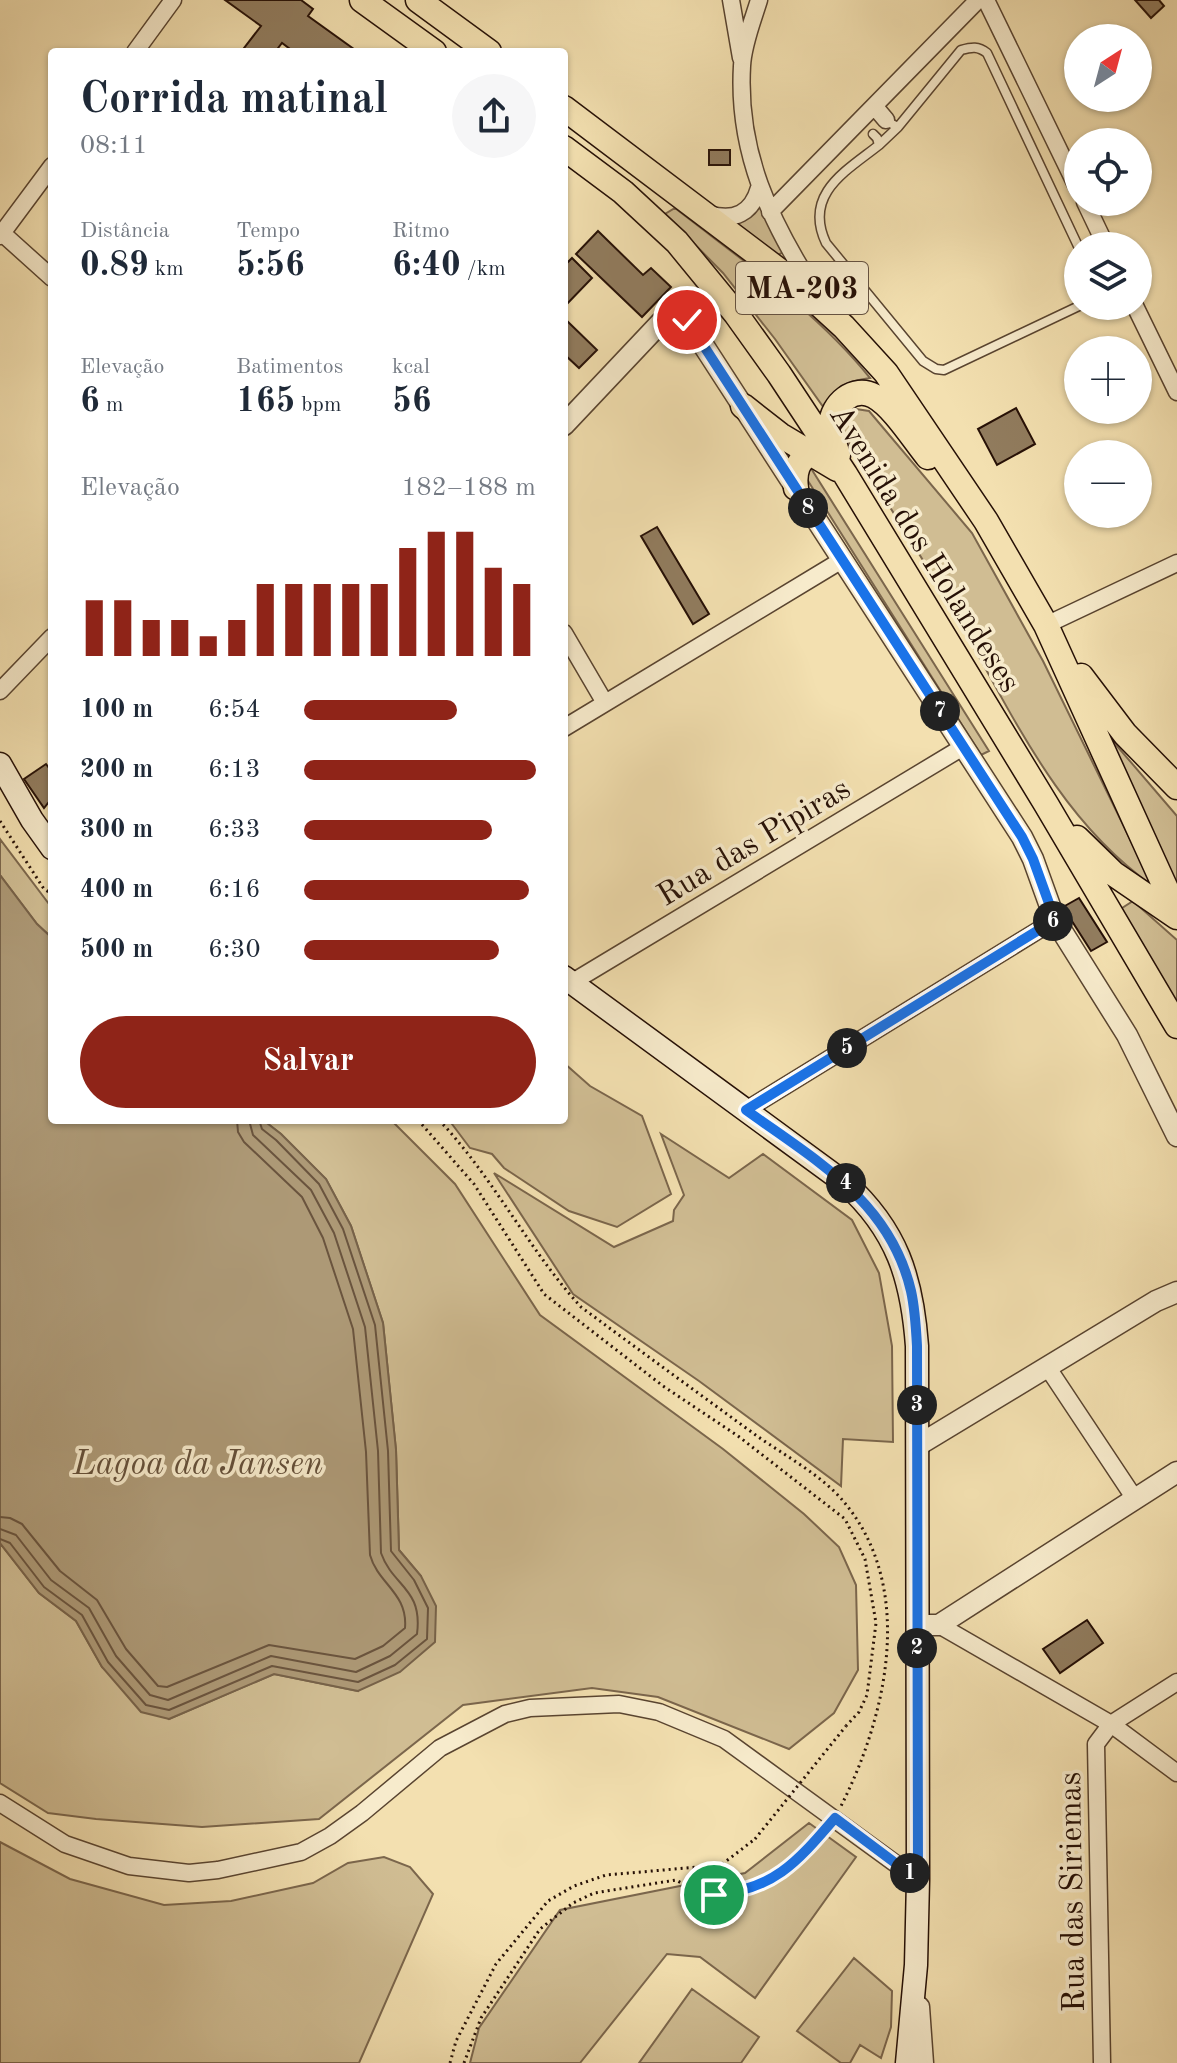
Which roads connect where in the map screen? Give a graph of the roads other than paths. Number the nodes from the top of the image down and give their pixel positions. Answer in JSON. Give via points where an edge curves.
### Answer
{"nodes":[{"id":1,"x":173,"y":0,"type":"edge"},
{"id":2,"x":362,"y":0,"type":"edge"},
{"id":3,"x":418,"y":0,"type":"edge"},
{"id":4,"x":731,"y":0,"type":"edge"},
{"id":5,"x":759,"y":0,"type":"edge"},
{"id":6,"x":978,"y":0,"type":"edge"},
{"id":7,"x":986,"y":0,"type":"edge"},
{"id":8,"x":138,"y":48,"type":"edge"},
{"id":9,"x":423,"y":48,"type":"edge"},
{"id":10,"x":484,"y":48,"type":"edge"},
{"id":11,"x":742,"y":64,"type":"junction"},
{"id":12,"x":568,"y":111,"type":"edge"},
{"id":13,"x":886,"y":118,"type":"junction"},
{"id":14,"x":871,"y":134,"type":"junction"},
{"id":15,"x":568,"y":151,"type":"edge"},
{"id":16,"x":1064,"y":160,"type":"edge"},
{"id":17,"x":48,"y":171,"type":"edge"},
{"id":18,"x":759,"y":188,"type":"junction"},
{"id":19,"x":703,"y":211,"type":"junction"},
{"id":20,"x":770,"y":212,"type":"junction"},
{"id":21,"x":1071,"y":232,"type":"edge"},
{"id":22,"x":1,"y":235,"type":"edge"},
{"id":23,"x":48,"y":275,"type":"edge"},
{"id":24,"x":826,"y":310,"type":"junction"},
{"id":25,"x":1064,"y":313,"type":"edge"},
{"id":26,"x":1142,"y":320,"type":"edge"},
{"id":27,"x":1177,"y":392,"type":"edge"},
{"id":28,"x":743,"y":406,"type":"junction"},
{"id":29,"x":568,"y":421,"type":"edge"},
{"id":30,"x":813,"y":454,"type":"junction"},
{"id":31,"x":845,"y":474,"type":"junction"},
{"id":32,"x":796,"y":488,"type":"junction"},
{"id":33,"x":986,"y":521,"type":"junction"},
{"id":34,"x":842,"y":560,"type":"junction"},
{"id":35,"x":1177,"y":563,"type":"edge"},
{"id":36,"x":1046,"y":625,"type":"junction"},
{"id":37,"x":568,"y":640,"type":"edge"},
{"id":38,"x":48,"y":641,"type":"edge"},
{"id":39,"x":0,"y":691,"type":"edge"},
{"id":40,"x":605,"y":703,"type":"junction"},
{"id":41,"x":568,"y":726,"type":"edge"},
{"id":42,"x":963,"y":747,"type":"junction"},
{"id":43,"x":0,"y":764,"type":"edge"},
{"id":44,"x":1177,"y":787,"type":"edge"},
{"id":45,"x":1046,"y":804,"type":"junction"},
{"id":46,"x":48,"y":842,"type":"edge"},
{"id":47,"x":1177,"y":915,"type":"edge"},
{"id":48,"x":1055,"y":920,"type":"junction"},
{"id":49,"x":568,"y":980,"type":"edge"},
{"id":50,"x":1177,"y":1026,"type":"edge"},
{"id":51,"x":746,"y":1110,"type":"junction"},
{"id":52,"x":1177,"y":1136,"type":"edge"},
{"id":53,"x":1177,"y":1273,"type":"edge"},
{"id":54,"x":1177,"y":1292,"type":"edge"},
{"id":55,"x":1156,"y":1301,"type":"junction"},
{"id":56,"x":1048,"y":1368,"type":"junction"},
{"id":57,"x":917,"y":1446,"type":"junction"},
{"id":58,"x":1177,"y":1472,"type":"edge"},
{"id":59,"x":1135,"y":1499,"type":"junction"},
{"id":60,"x":928,"y":1625,"type":"junction"},
{"id":61,"x":1177,"y":1682,"type":"edge"},
{"id":62,"x":1111,"y":1724,"type":"junction"},
{"id":63,"x":1177,"y":1773,"type":"edge"},
{"id":64,"x":0,"y":1803,"type":"edge"},
{"id":65,"x":918,"y":1880,"type":"junction"},
{"id":66,"x":916,"y":1965,"type":"junction"},
{"id":67,"x":907,"y":2063,"type":"edge"},
{"id":68,"x":923,"y":2063,"type":"edge"},
{"id":69,"x":1102,"y":2063,"type":"edge"}],
"edges":[{"from":1,"to":8,"type":"street"},
{"from":2,"to":9,"type":"main road"},
{"from":3,"to":10,"type":"main road"},
{"from":4,"to":11,"type":"street"},
{"from":5,"to":11,"type":"street"},
{"from":6,"to":13,"type":"street"},
{"from":7,"to":16,"type":"street"},
{"from":11,"to":18,"type":"street","via":[[748,149]]},
{"from":12,"to":19,"type":"main road","name":"Avenida dos Holandeses","number":"MA-203"},
{"from":13,"to":14,"type":"street"},
{"from":13,"to":14,"type":"lane"},
{"from":13,"to":21,"type":"lane","via":[[961,50],[981,48]]},
{"from":14,"to":20,"type":"street"},
{"from":14,"to":25,"type":"lane","via":[[829,187],[820,209],[821,233],[923,361],[944,370]]},
{"from":15,"to":31,"type":"main road","name":"Avenida dos Holandeses","number":"MA-203","via":[[623,192],[703,272]]},
{"from":17,"to":22,"type":"street"},
{"from":18,"to":19,"type":"street","via":[[745,213],[727,218]]},
{"from":18,"to":20,"type":"street"},
{"from":19,"to":24,"type":"main road","name":"Avenida dos Holandeses","number":"MA-203"},
{"from":20,"to":24,"type":"street"},
{"from":22,"to":23,"type":"street"},
{"from":24,"to":33,"type":"main road","name":"Avenida dos Holandeses","number":"MA-203","via":[[905,399]]},
{"from":26,"to":27,"type":"street"},
{"from":28,"to":29,"type":"street","via":[[678,314],[665,318]]},
{"from":28,"to":30,"type":"main road"},
{"from":28,"to":32,"type":"street"},
{"from":30,"to":31,"type":"main road"},
{"from":30,"to":32,"type":"main road","via":[[798,466]]},
{"from":31,"to":33,"type":"main road","via":[[832,418],[842,400],[868,393],[885,404]]},
{"from":31,"to":45,"type":"main road","name":"Avenida dos Holandeses","number":"MA-203"},
{"from":32,"to":34,"type":"street"},
{"from":33,"to":36,"type":"main road","name":"Avenida dos Holandeses","number":"MA-203"},
{"from":34,"to":40,"type":"street"},
{"from":34,"to":42,"type":"street"},
{"from":35,"to":36,"type":"street"},
{"from":36,"to":44,"type":"main road","via":[[1105,709]]},
{"from":36,"to":47,"type":"main road","name":"Avenida dos Holandeses","number":"MA-203"},
{"from":37,"to":40,"type":"street"},
{"from":38,"to":39,"type":"street"},
{"from":40,"to":41,"type":"street"},
{"from":42,"to":48,"type":"street","via":[[1022,837]]},
{"from":42,"to":49,"type":"street","name":"Rua das Pipiras"},
{"from":43,"to":46,"type":"main road"},
{"from":45,"to":47,"type":"main road","via":[[1114,874]]},
{"from":45,"to":50,"type":"main road","name":"Avenida dos Holandeses","number":"MA-203"},
{"from":48,"to":51,"type":"street"},
{"from":48,"to":52,"type":"street","via":[[1127,1035]]},
{"from":49,"to":51,"type":"main road"},
{"from":51,"to":57,"type":"main road","via":[[845,1183],[867,1203],[890,1237],[906,1273],[914,1312]]},
{"from":53,"to":55,"type":"street"},
{"from":54,"to":55,"type":"street"},
{"from":55,"to":56,"type":"street"},
{"from":56,"to":57,"type":"street"},
{"from":56,"to":59,"type":"street"},
{"from":57,"to":60,"type":"main road"},
{"from":58,"to":59,"type":"street"},
{"from":59,"to":60,"type":"street"},
{"from":60,"to":62,"type":"street"},
{"from":60,"to":65,"type":"main road"},
{"from":61,"to":62,"type":"street"},
{"from":62,"to":63,"type":"street"},
{"from":62,"to":69,"type":"street","name":"Rua das Siriemas","via":[[1096,1744]]},
{"from":64,"to":65,"type":"street","via":[[65,1844],[129,1866],[189,1873],[218,1870],[301,1852],[362,1813],[440,1748],[505,1714],[619,1704],[659,1712],[724,1739]]},
{"from":65,"to":66,"type":"main road"},
{"from":66,"to":67,"type":"main road"},
{"from":66,"to":68,"type":"street"}]}
